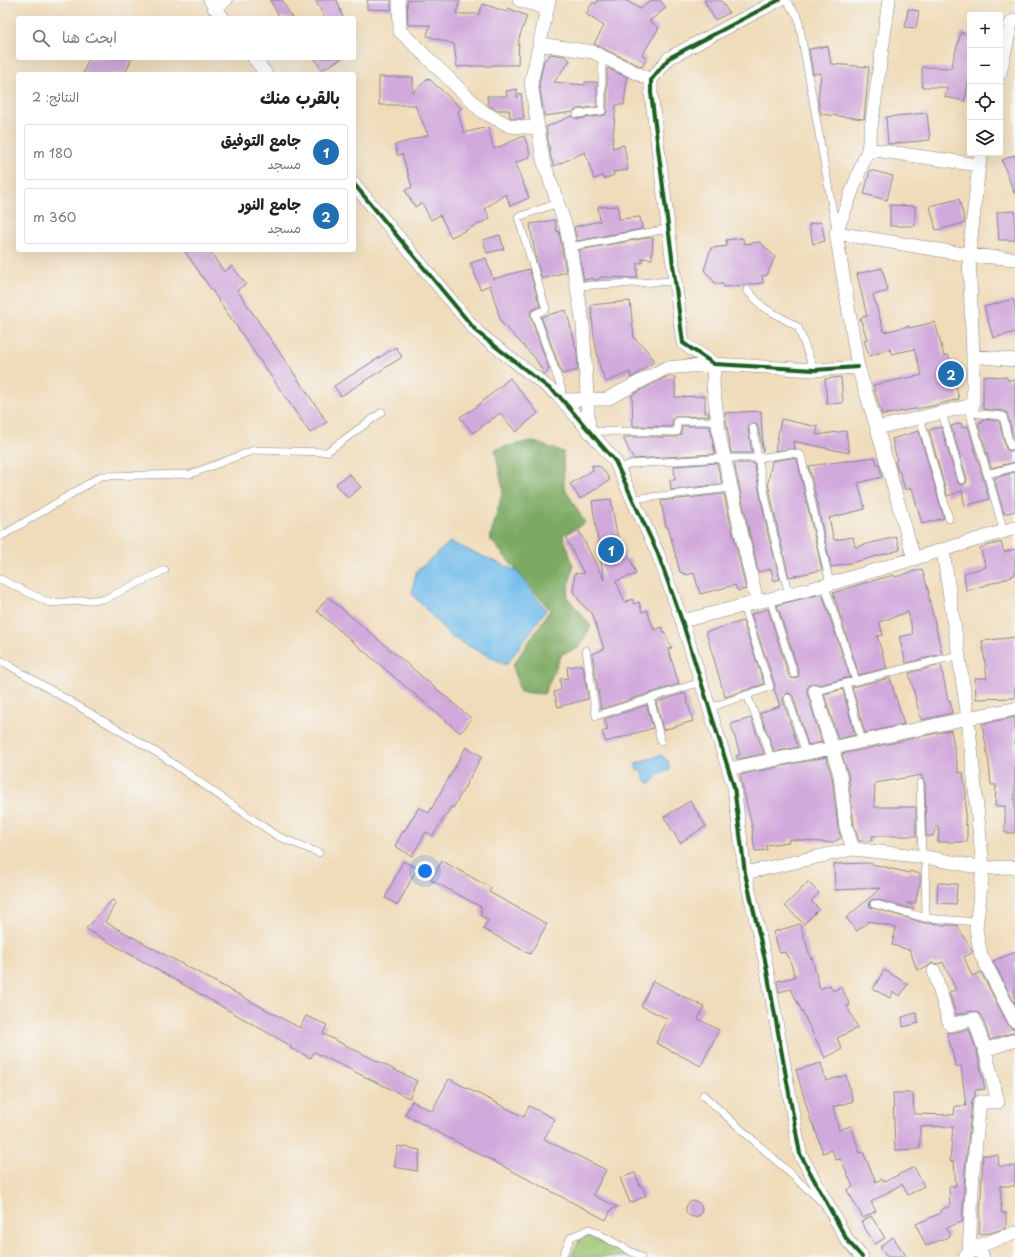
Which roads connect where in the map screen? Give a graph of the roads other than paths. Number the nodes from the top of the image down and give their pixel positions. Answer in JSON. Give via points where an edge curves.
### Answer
{"nodes":[{"id":1,"x":226,"y":0,"type":"edge"},
{"id":2,"x":399,"y":0,"type":"edge"},
{"id":3,"x":519,"y":0,"type":"edge"},
{"id":4,"x":779,"y":0,"type":"edge"},
{"id":5,"x":786,"y":0,"type":"edge"},
{"id":6,"x":889,"y":0,"type":"edge"},
{"id":7,"x":547,"y":4,"type":"edge"},
{"id":8,"x":216,"y":9,"type":"edge"},
{"id":9,"x":1015,"y":20,"type":"edge"},
{"id":10,"x":539,"y":44,"type":"junction"},
{"id":11,"x":602,"y":56,"type":"junction"},
{"id":12,"x":1003,"y":59,"type":"edge"},
{"id":13,"x":256,"y":60,"type":"edge"},
{"id":14,"x":264,"y":72,"type":"edge"},
{"id":15,"x":651,"y":80,"type":"junction"},
{"id":16,"x":577,"y":114,"type":"dead end"},
{"id":17,"x":538,"y":128,"type":"junction"},
{"id":18,"x":868,"y":149,"type":"junction"},
{"id":19,"x":981,"y":159,"type":"edge"},
{"id":20,"x":356,"y":186,"type":"edge"},
{"id":21,"x":558,"y":203,"type":"junction"},
{"id":22,"x":668,"y":229,"type":"junction"},
{"id":23,"x":836,"y":232,"type":"junction"},
{"id":24,"x":570,"y":247,"type":"junction"},
{"id":25,"x":969,"y":255,"type":"junction"},
{"id":26,"x":1015,"y":259,"type":"edge"},
{"id":27,"x":675,"y":281,"type":"junction"},
{"id":28,"x":576,"y":286,"type":"junction"},
{"id":29,"x":747,"y":290,"type":"dead end"},
{"id":30,"x":973,"y":356,"type":"junction"},
{"id":31,"x":1015,"y":360,"type":"edge"},
{"id":32,"x":714,"y":364,"type":"junction"},
{"id":33,"x":858,"y":367,"type":"junction"},
{"id":34,"x":814,"y":370,"type":"junction"},
{"id":35,"x":561,"y":398,"type":"junction"},
{"id":36,"x":588,"y":399,"type":"junction"},
{"id":37,"x":969,"y":410,"type":"junction"},
{"id":38,"x":382,"y":412,"type":"dead end"},
{"id":39,"x":942,"y":413,"type":"junction"},
{"id":40,"x":920,"y":418,"type":"junction"},
{"id":41,"x":717,"y":421,"type":"junction"},
{"id":42,"x":753,"y":428,"type":"dead end"},
{"id":43,"x":877,"y":428,"type":"junction"},
{"id":44,"x":590,"y":431,"type":"junction"},
{"id":45,"x":1015,"y":445,"type":"edge"},
{"id":46,"x":724,"y":458,"type":"junction"},
{"id":47,"x":758,"y":458,"type":"junction"},
{"id":48,"x":1015,"y":467,"type":"edge"},
{"id":49,"x":619,"y":468,"type":"junction"},
{"id":50,"x":987,"y":474,"type":"junction"},
{"id":51,"x":962,"y":480,"type":"dead end"},
{"id":52,"x":731,"y":488,"type":"junction"},
{"id":53,"x":633,"y":500,"type":"junction"},
{"id":54,"x":949,"y":520,"type":"dead end"},
{"id":55,"x":1009,"y":530,"type":"edge"},
{"id":56,"x":0,"y":537,"type":"edge"},
{"id":57,"x":943,"y":550,"type":"junction"},
{"id":58,"x":914,"y":559,"type":"junction"},
{"id":59,"x":165,"y":570,"type":"dead end"},
{"id":60,"x":0,"y":579,"type":"edge"},
{"id":61,"x":827,"y":585,"type":"junction"},
{"id":62,"x":789,"y":594,"type":"junction"},
{"id":63,"x":764,"y":601,"type":"junction"},
{"id":64,"x":744,"y":606,"type":"junction"},
{"id":65,"x":682,"y":621,"type":"junction"},
{"id":66,"x":586,"y":650,"type":"dead end"},
{"id":67,"x":959,"y":655,"type":"junction"},
{"id":68,"x":0,"y":660,"type":"edge"},
{"id":69,"x":794,"y":674,"type":"dead end"},
{"id":70,"x":856,"y":681,"type":"junction"},
{"id":71,"x":701,"y":682,"type":"junction"},
{"id":72,"x":846,"y":683,"type":"junction"},
{"id":73,"x":815,"y":691,"type":"joint"},
{"id":74,"x":747,"y":695,"type":"junction"},
{"id":75,"x":650,"y":698,"type":"junction"},
{"id":76,"x":788,"y":698,"type":"dead end"},
{"id":77,"x":709,"y":708,"type":"junction"},
{"id":78,"x":1015,"y":709,"type":"edge"},
{"id":79,"x":968,"y":718,"type":"junction"},
{"id":80,"x":661,"y":741,"type":"dead end"},
{"id":81,"x":862,"y":742,"type":"junction"},
{"id":82,"x":832,"y":748,"type":"junction"},
{"id":83,"x":806,"y":754,"type":"junction"},
{"id":84,"x":772,"y":761,"type":"junction"},
{"id":85,"x":728,"y":769,"type":"junction"},
{"id":86,"x":920,"y":783,"type":"dead end"},
{"id":87,"x":853,"y":849,"type":"junction"},
{"id":88,"x":319,"y":852,"type":"dead end"},
{"id":89,"x":924,"y":857,"type":"junction"},
{"id":90,"x":1015,"y":867,"type":"edge"},
{"id":91,"x":983,"y":868,"type":"junction"},
{"id":92,"x":745,"y":873,"type":"junction"},
{"id":93,"x":874,"y":904,"type":"dead end"},
{"id":94,"x":926,"y":918,"type":"junction"},
{"id":95,"x":977,"y":922,"type":"junction"},
{"id":96,"x":934,"y":971,"type":"dead end"},
{"id":97,"x":1015,"y":1021,"type":"edge"},
{"id":98,"x":1015,"y":1040,"type":"edge"},
{"id":99,"x":985,"y":1050,"type":"junction"},
{"id":100,"x":703,"y":1095,"type":"dead end"},
{"id":101,"x":830,"y":1209,"type":"junction"},
{"id":102,"x":1015,"y":1233,"type":"edge"},
{"id":103,"x":974,"y":1253,"type":"edge"},
{"id":104,"x":562,"y":1257,"type":"edge"},
{"id":105,"x":641,"y":1257,"type":"edge"},
{"id":106,"x":862,"y":1257,"type":"edge"}],
"edges":[{"from":1,"to":8,"type":"street"},
{"from":2,"to":17,"type":"street","via":[[400,31],[483,112],[510,126]]},
{"from":3,"to":7,"type":"street"},
{"from":4,"to":15,"type":"street","via":[[669,58]]},
{"from":5,"to":23,"type":"lane","via":[[798,17]]},
{"from":6,"to":18,"type":"street"},
{"from":7,"to":10,"type":"street"},
{"from":9,"to":12,"type":"street","via":[[1011,23]]},
{"from":10,"to":11,"type":"street","via":[[593,52]]},
{"from":10,"to":17,"type":"street","via":[[531,83]]},
{"from":11,"to":15,"type":"street"},
{"from":11,"to":16,"type":"lane","via":[[602,111]]},
{"from":13,"to":14,"type":"street"},
{"from":15,"to":22,"type":"street"},
{"from":17,"to":21,"type":"street","via":[[544,160]]},
{"from":18,"to":19,"type":"street"},
{"from":18,"to":23,"type":"street"},
{"from":19,"to":25,"type":"street"},
{"from":20,"to":35,"type":"street","via":[[477,332]]},
{"from":21,"to":24,"type":"street"},
{"from":21,"to":35,"type":"lane","via":[[518,217],[546,308],[535,314],[562,390]]},
{"from":22,"to":24,"type":"lane"},
{"from":22,"to":27,"type":"street"},
{"from":23,"to":25,"type":"street"},
{"from":23,"to":33,"type":"street"},
{"from":24,"to":28,"type":"street"},
{"from":25,"to":26,"type":"street"},
{"from":25,"to":30,"type":"street"},
{"from":27,"to":28,"type":"lane"},
{"from":27,"to":32,"type":"street","via":[[683,342]]},
{"from":28,"to":36,"type":"street","via":[[583,324]]},
{"from":29,"to":34,"type":"lane","via":[[762,307],[798,327]]},
{"from":30,"to":31,"type":"street"},
{"from":30,"to":37,"type":"street","via":[[974,406]]},
{"from":32,"to":34,"type":"street"},
{"from":32,"to":36,"type":"street","via":[[666,368],[607,399]]},
{"from":32,"to":41,"type":"street","via":[[713,386]]},
{"from":33,"to":34,"type":"street"},
{"from":33,"to":43,"type":"street"},
{"from":35,"to":36,"type":"street"},
{"from":35,"to":44,"type":"street"},
{"from":36,"to":44,"type":"street"},
{"from":37,"to":39,"type":"street"},
{"from":37,"to":45,"type":"lane","via":[[1003,416],[1010,446]]},
{"from":37,"to":50,"type":"lane"},
{"from":38,"to":56,"type":"lane","via":[[327,452],[254,450],[191,474],[102,476]]},
{"from":39,"to":40,"type":"street"},
{"from":39,"to":51,"type":"lane"},
{"from":40,"to":43,"type":"street"},
{"from":40,"to":54,"type":"lane"},
{"from":41,"to":44,"type":"lane","via":[[677,420],[677,432]]},
{"from":41,"to":46,"type":"street"},
{"from":42,"to":47,"type":"lane"},
{"from":43,"to":58,"type":"street"},
{"from":44,"to":49,"type":"street"},
{"from":46,"to":47,"type":"lane"},
{"from":46,"to":49,"type":"lane","via":[[631,464]]},
{"from":46,"to":52,"type":"street"},
{"from":47,"to":61,"type":"lane","via":[[792,453],[801,455]]},
{"from":47,"to":62,"type":"lane"},
{"from":48,"to":50,"type":"lane"},
{"from":49,"to":53,"type":"street"},
{"from":50,"to":55,"type":"lane"},
{"from":52,"to":53,"type":"lane"},
{"from":52,"to":63,"type":"street"},
{"from":53,"to":65,"type":"street","via":[[658,554]]},
{"from":55,"to":57,"type":"street"},
{"from":57,"to":58,"type":"street"},
{"from":57,"to":67,"type":"street"},
{"from":58,"to":61,"type":"street"},
{"from":59,"to":60,"type":"lane","via":[[105,599],[50,603]]},
{"from":61,"to":62,"type":"street"},
{"from":61,"to":70,"type":"lane"},
{"from":62,"to":63,"type":"street"},
{"from":63,"to":64,"type":"street"},
{"from":63,"to":69,"type":"lane"},
{"from":64,"to":65,"type":"street"},
{"from":64,"to":74,"type":"lane","via":[[770,688]]},
{"from":65,"to":71,"type":"street"},
{"from":66,"to":75,"type":"lane","via":[[596,716]]},
{"from":67,"to":70,"type":"lane"},
{"from":67,"to":79,"type":"street"},
{"from":68,"to":88,"type":"lane","via":[[161,755],[277,836]]},
{"from":70,"to":72,"type":"lane"},
{"from":71,"to":75,"type":"lane"},
{"from":71,"to":77,"type":"street"},
{"from":72,"to":73,"type":"lane"},
{"from":72,"to":81,"type":"lane"},
{"from":73,"to":82,"type":"street"},
{"from":74,"to":77,"type":"lane"},
{"from":74,"to":84,"type":"lane"},
{"from":75,"to":80,"type":"lane"},
{"from":76,"to":83,"type":"lane"},
{"from":77,"to":85,"type":"street"},
{"from":78,"to":79,"type":"street"},
{"from":79,"to":81,"type":"street"},
{"from":79,"to":91,"type":"street"},
{"from":81,"to":82,"type":"street"},
{"from":82,"to":83,"type":"street"},
{"from":82,"to":87,"type":"street","via":[[840,775],[846,827]]},
{"from":83,"to":84,"type":"street"},
{"from":84,"to":85,"type":"street"},
{"from":85,"to":92,"type":"street","via":[[734,787]]},
{"from":86,"to":89,"type":"lane"},
{"from":87,"to":89,"type":"street"},
{"from":87,"to":92,"type":"street"},
{"from":89,"to":91,"type":"street"},
{"from":89,"to":94,"type":"lane"},
{"from":90,"to":91,"type":"street"},
{"from":91,"to":95,"type":"street"},
{"from":92,"to":101,"type":"street","via":[[765,960],[800,1154]]},
{"from":93,"to":94,"type":"lane"},
{"from":94,"to":95,"type":"lane"},
{"from":95,"to":97,"type":"street","via":[[981,955]]},
{"from":96,"to":99,"type":"street","via":[[950,1025],[974,1019]]},
{"from":98,"to":99,"type":"street"},
{"from":99,"to":103,"type":"street","via":[[998,1102],[980,1102],[973,1171]]},
{"from":100,"to":101,"type":"lane"},
{"from":101,"to":106,"type":"street","via":[[847,1240]]},
{"from":102,"to":103,"type":"street"},
{"from":104,"to":105,"type":"lane","via":[[571,1237],[590,1230]]}]}
